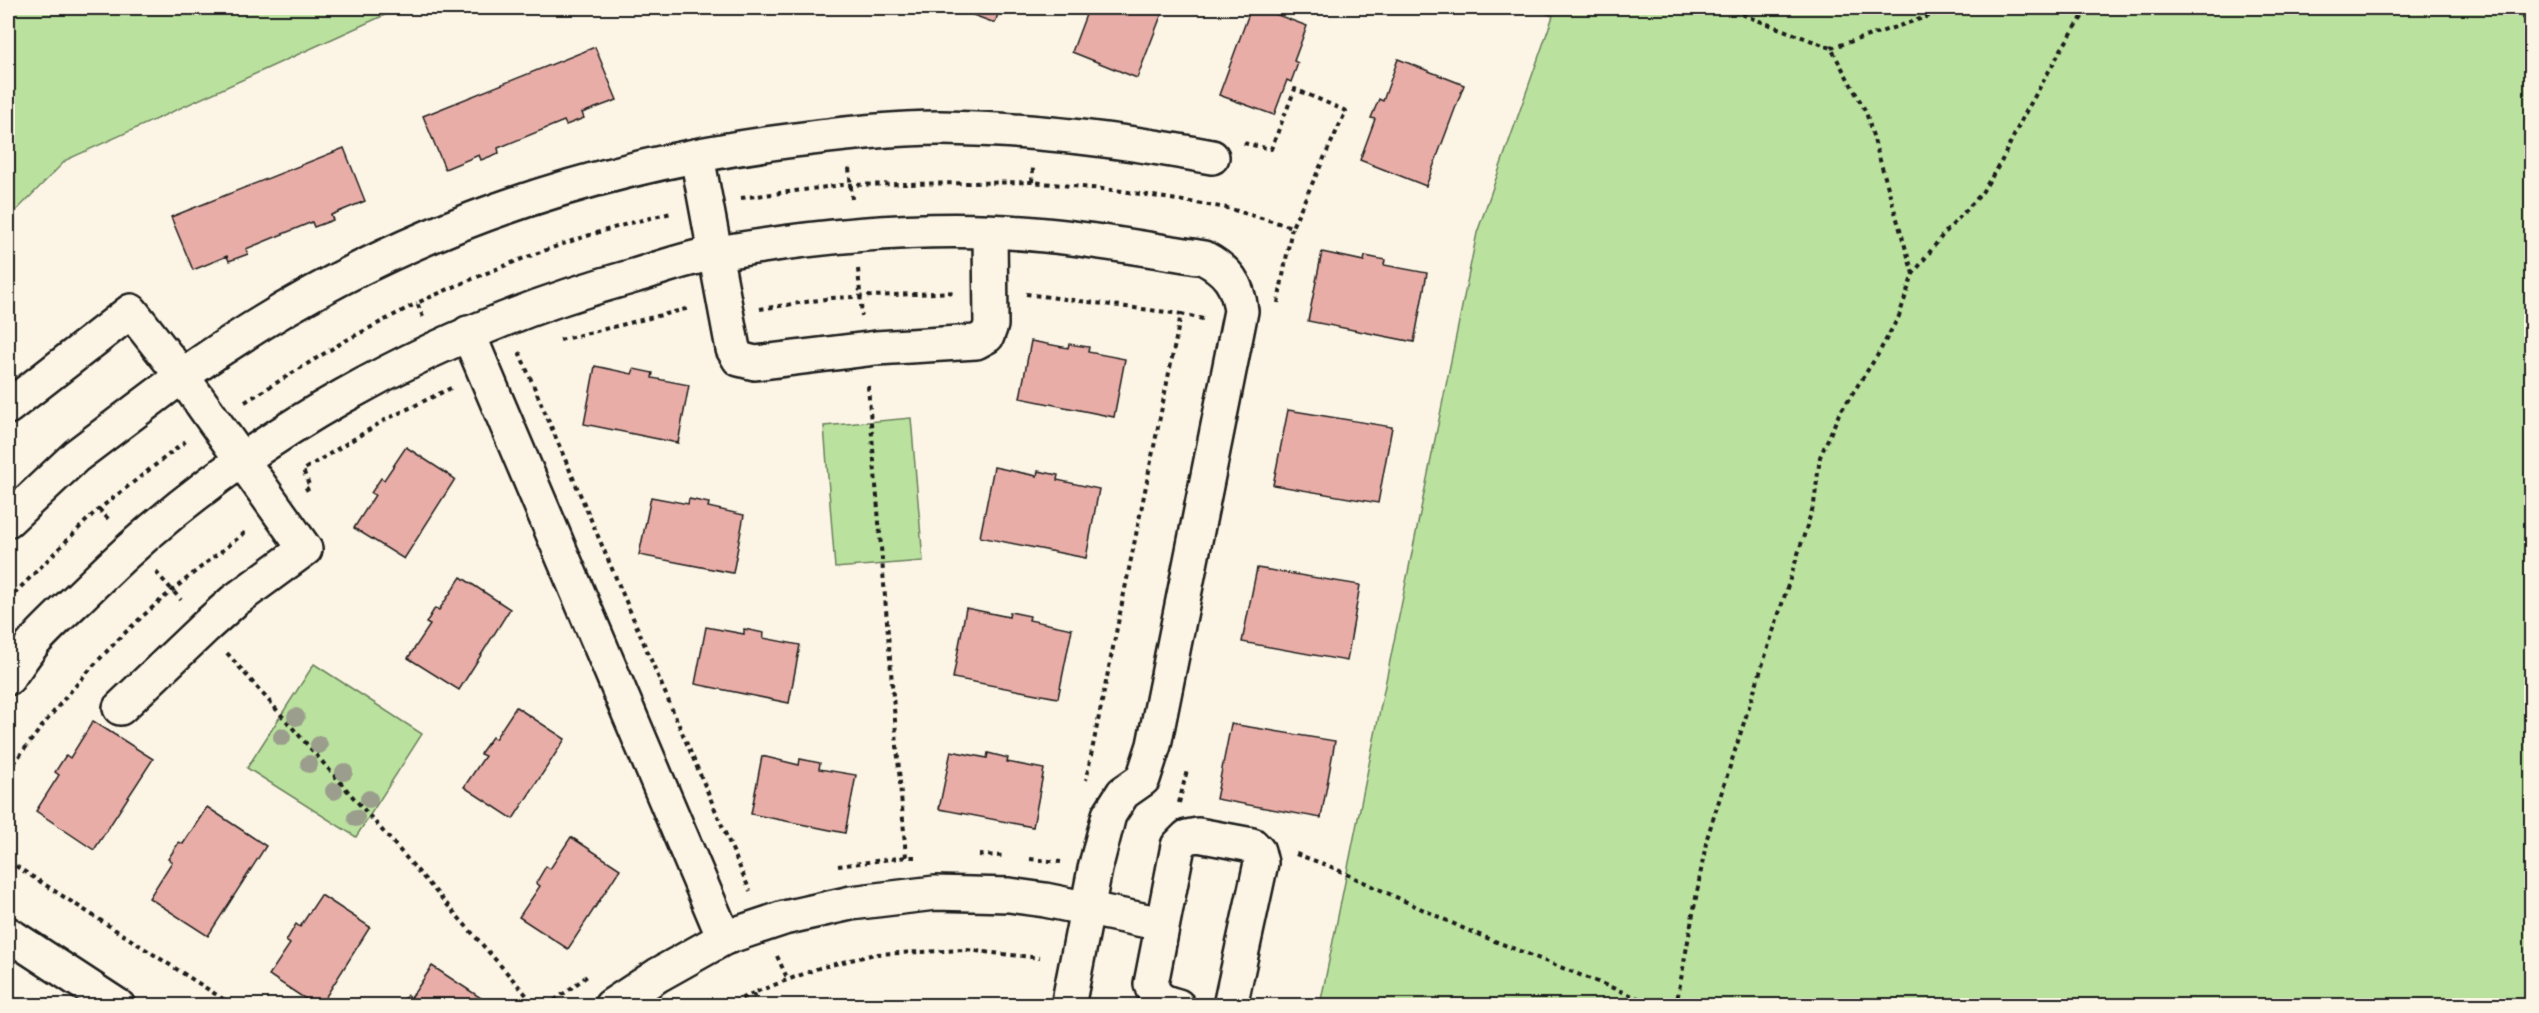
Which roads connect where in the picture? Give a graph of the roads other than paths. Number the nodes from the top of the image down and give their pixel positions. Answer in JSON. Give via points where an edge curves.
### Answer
{"nodes":[{"id":1,"x":697,"y":156,"type":"junction"},
{"id":2,"x":1212,"y":157,"type":"road end"},
{"id":3,"x":990,"y":231,"type":"junction"},
{"id":4,"x":716,"y":253,"type":"junction"},
{"id":5,"x":468,"y":333,"type":"junction"},
{"id":6,"x":182,"y":376,"type":"junction"},
{"id":7,"x":8,"y":407,"type":"edge"},
{"id":8,"x":242,"y":459,"type":"junction"},
{"id":9,"x":8,"y":520,"type":"edge"},
{"id":10,"x":8,"y":678,"type":"edge"},
{"id":11,"x":120,"y":708,"type":"dead end"},
{"id":12,"x":1072,"y":906,"type":"junction"},
{"id":13,"x":1162,"y":924,"type":"junction"},
{"id":14,"x":8,"y":933,"type":"edge"},
{"id":15,"x":724,"y":938,"type":"junction"},
{"id":16,"x":118,"y":1005,"type":"edge"},
{"id":17,"x":611,"y":1005,"type":"edge"},
{"id":18,"x":1068,"y":1005,"type":"edge"},
{"id":19,"x":1178,"y":1005,"type":"edge"},
{"id":20,"x":1230,"y":1005,"type":"edge"}],
"edges":[{"from":1,"to":2,"type":"street","via":[[847,134],[939,128],[1035,131],[1126,141]]},
{"from":1,"to":4,"type":"street"},
{"from":1,"to":6,"type":"street","via":[[555,190],[396,250],[221,348]]},
{"from":3,"to":4,"type":"street","via":[[855,236]]},
{"from":3,"to":4,"type":"street","via":[[991,326],[987,336],[976,342],[755,363],[739,359],[733,349]]},
{"from":3,"to":12,"type":"street","via":[[1044,234],[1204,258],[1229,276],[1241,311],[1154,745],[1143,779],[1123,793],[1109,815]]},
{"from":4,"to":5,"type":"street","via":[[602,284]]},
{"from":5,"to":8,"type":"street","via":[[382,376]]},
{"from":5,"to":15,"type":"street"},
{"from":6,"to":7,"type":"street","via":[[131,311]]},
{"from":6,"to":8,"type":"street"},
{"from":6,"to":9,"type":"street","via":[[76,456]]},
{"from":8,"to":10,"type":"street","via":[[174,510],[133,547],[36,640]]},
{"from":8,"to":11,"type":"street","via":[[304,549],[234,601]]},
{"from":12,"to":13,"type":"street"},
{"from":12,"to":15,"type":"street","via":[[1009,895],[935,893],[851,903]]},
{"from":12,"to":18,"type":"street"},
{"from":13,"to":19,"type":"street","via":[[1150,984],[1162,1002]]},
{"from":13,"to":20,"type":"street","via":[[1178,846],[1187,837],[1252,845],[1258,851],[1261,863]]},
{"from":14,"to":16,"type":"street"},
{"from":15,"to":17,"type":"street"}]}
